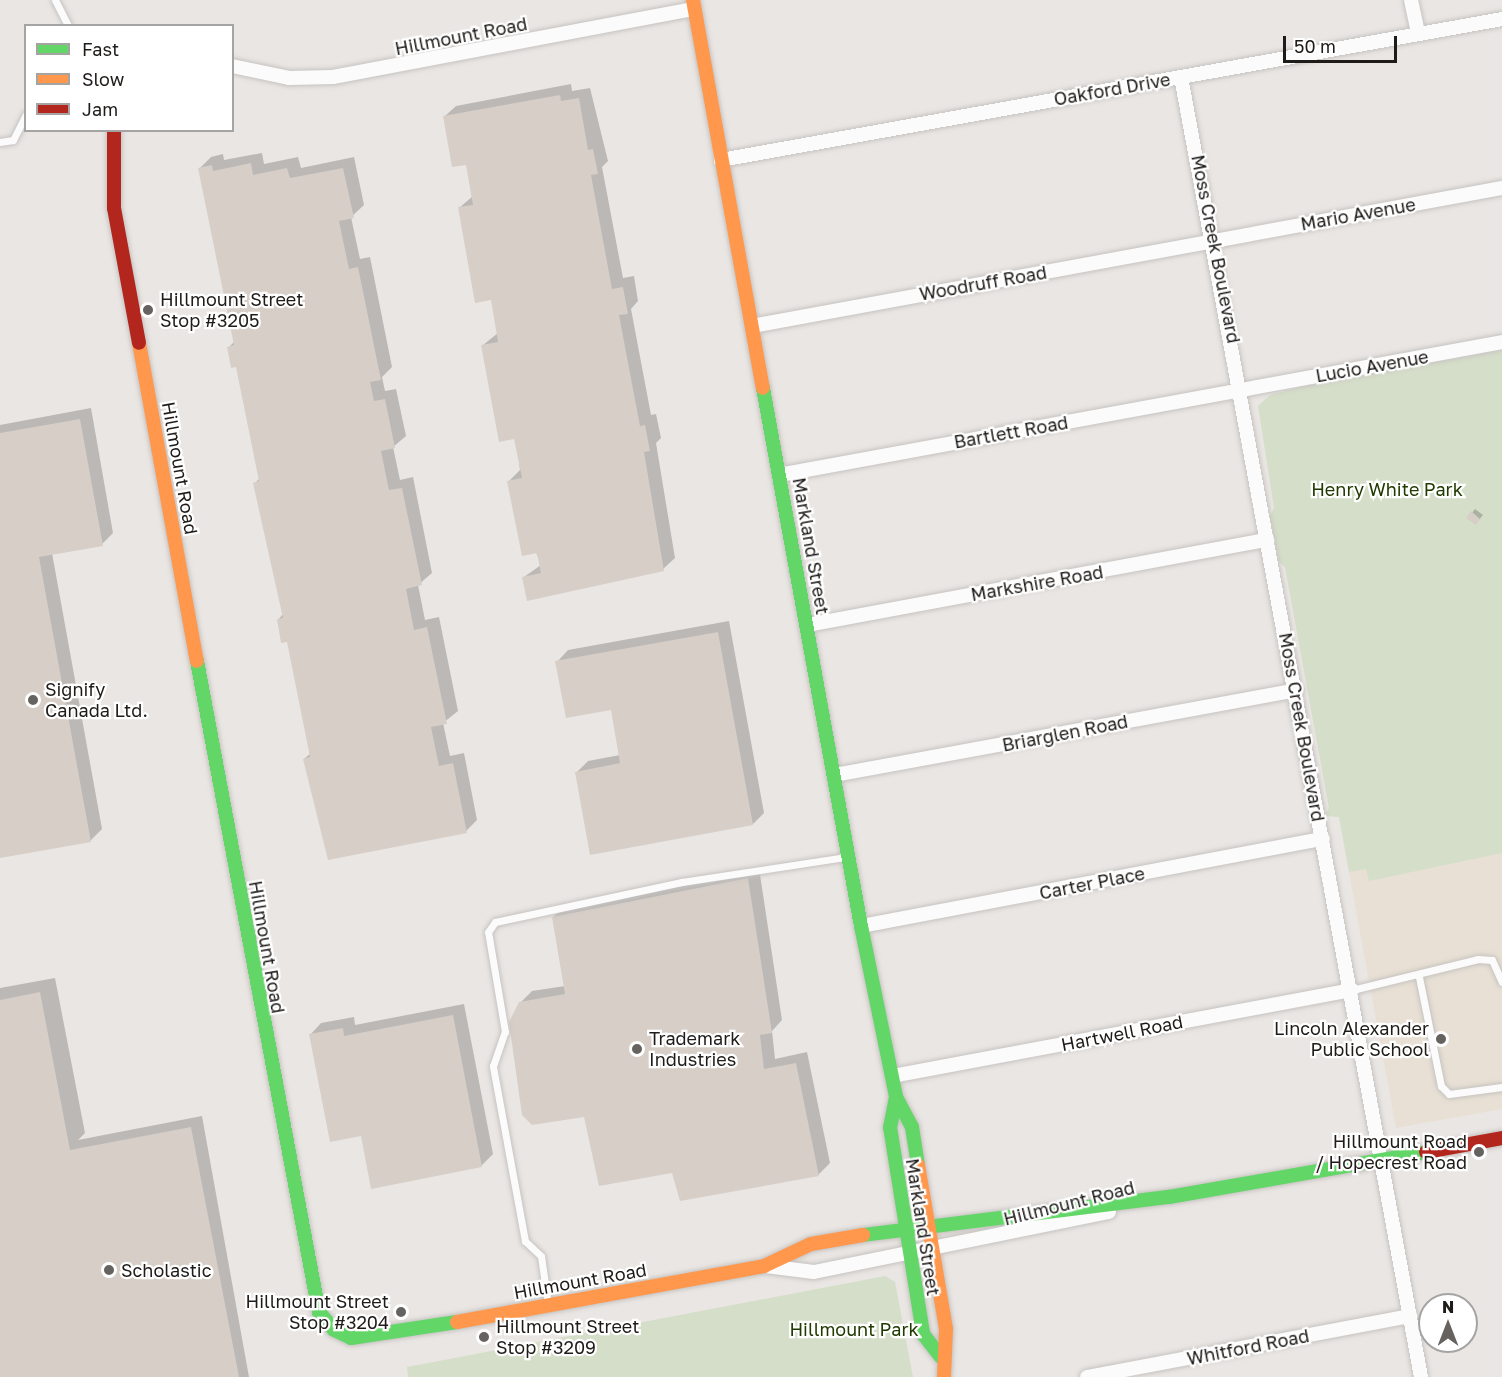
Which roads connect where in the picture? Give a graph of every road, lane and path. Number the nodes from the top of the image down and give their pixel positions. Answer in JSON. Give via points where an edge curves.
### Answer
{"nodes":[{"id":1,"x":1411,"y":0,"type":"edge"},
{"id":2,"x":53,"y":1,"type":"edge"},
{"id":3,"x":694,"y":5,"type":"edge"},
{"id":4,"x":1502,"y":19,"type":"edge"},
{"id":5,"x":67,"y":24,"type":"edge"},
{"id":6,"x":1418,"y":33,"type":"junction"},
{"id":7,"x":234,"y":66,"type":"edge"},
{"id":8,"x":1181,"y":77,"type":"junction"},
{"id":9,"x":24,"y":118,"type":"edge"},
{"id":10,"x":114,"y":132,"type":"edge"},
{"id":11,"x":0,"y":142,"type":"edge"},
{"id":12,"x":721,"y":160,"type":"junction"},
{"id":13,"x":1502,"y":188,"type":"edge"},
{"id":14,"x":1215,"y":240,"type":"junction"},
{"id":15,"x":752,"y":326,"type":"junction"},
{"id":16,"x":1502,"y":342,"type":"edge"},
{"id":17,"x":1242,"y":389,"type":"junction"},
{"id":18,"x":779,"y":475,"type":"junction"},
{"id":19,"x":1268,"y":540,"type":"junction"},
{"id":20,"x":807,"y":626,"type":"junction"},
{"id":21,"x":1296,"y":690,"type":"junction"},
{"id":22,"x":834,"y":775,"type":"junction"},
{"id":23,"x":1323,"y":839,"type":"junction"},
{"id":24,"x":849,"y":857,"type":"junction"},
{"id":25,"x":861,"y":927,"type":"junction"},
{"id":26,"x":1419,"y":978,"type":"junction"},
{"id":27,"x":1502,"y":982,"type":"edge"},
{"id":28,"x":1352,"y":990,"type":"junction"},
{"id":29,"x":892,"y":1076,"type":"junction"},
{"id":30,"x":1502,"y":1087,"type":"edge"},
{"id":31,"x":896,"y":1097,"type":"junction"},
{"id":32,"x":1502,"y":1138,"type":"edge"},
{"id":33,"x":1379,"y":1160,"type":"junction"},
{"id":34,"x":1169,"y":1197,"type":"junction"},
{"id":35,"x":930,"y":1228,"type":"junction"},
{"id":36,"x":905,"y":1229,"type":"junction"},
{"id":37,"x":933,"y":1251,"type":"junction"},
{"id":38,"x":909,"y":1255,"type":"junction"},
{"id":39,"x":764,"y":1266,"type":"junction"},
{"id":40,"x":548,"y":1306,"type":"junction"},
{"id":41,"x":1410,"y":1316,"type":"junction"},
{"id":42,"x":941,"y":1356,"type":"junction"},
{"id":43,"x":944,"y":1377,"type":"edge"},
{"id":44,"x":1086,"y":1377,"type":"edge"},
{"id":45,"x":1421,"y":1377,"type":"edge"}],
"edges":[{"from":1,"to":6,"type":"street"},
{"from":2,"to":5,"type":"lane"},
{"from":3,"to":7,"type":"street","name":"Hillmount Road","via":[[333,77],[289,78]]},
{"from":3,"to":12,"type":"street","name":"Markland Street"},
{"from":4,"to":6,"type":"street","name":"Oakford Drive"},
{"from":6,"to":8,"type":"street","name":"Oakford Drive"},
{"from":8,"to":12,"type":"street","name":"Oakford Drive"},
{"from":8,"to":14,"type":"street","name":"Moss Creek Boulevard"},
{"from":9,"to":11,"type":"lane","via":[[13,140]]},
{"from":10,"to":40,"type":"street","name":"Hillmount Road","via":[[114,208],[316,1305],[334,1330],[358,1339]]},
{"from":12,"to":15,"type":"street","name":"Markland Street"},
{"from":13,"to":14,"type":"street","name":"Mario Avenue"},
{"from":14,"to":15,"type":"street","name":"Woodruff Road"},
{"from":14,"to":17,"type":"street","name":"Moss Creek Boulevard"},
{"from":15,"to":18,"type":"street","name":"Markland Street"},
{"from":16,"to":17,"type":"street","name":"Lucio Avenue"},
{"from":17,"to":18,"type":"street","name":"Bartlett Road"},
{"from":17,"to":19,"type":"street","name":"Moss Creek Boulevard"},
{"from":18,"to":20,"type":"street","name":"Markland Street"},
{"from":19,"to":20,"type":"street","name":"Markshire Road"},
{"from":19,"to":21,"type":"street","name":"Moss Creek Boulevard"},
{"from":20,"to":22,"type":"street","name":"Markland Street"},
{"from":21,"to":22,"type":"street","name":"Briarglen Road"},
{"from":21,"to":23,"type":"street","name":"Moss Creek Boulevard"},
{"from":22,"to":24,"type":"street","name":"Markland Street"},
{"from":23,"to":25,"type":"street","name":"Carter Place"},
{"from":23,"to":28,"type":"street","name":"Moss Creek Boulevard"},
{"from":24,"to":25,"type":"street","name":"Markland Street"},
{"from":24,"to":40,"type":"lane","via":[[682,882],[495,922],[488,932],[505,1032],[493,1066],[525,1241],[541,1256]]},
{"from":25,"to":29,"type":"street","name":"Markland Street"},
{"from":26,"to":27,"type":"lane","via":[[1478,959],[1492,960]]},
{"from":26,"to":28,"type":"lane"},
{"from":26,"to":30,"type":"lane","via":[[1441,1086],[1449,1094]]},
{"from":28,"to":29,"type":"street","name":"Hartwell Road"},
{"from":28,"to":33,"type":"street","name":"Moss Creek Boulevard"},
{"from":29,"to":31,"type":"street","name":"Markland Street"},
{"from":31,"to":35,"type":"street","name":"Markland Street","via":[[912,1127]]},
{"from":31,"to":36,"type":"street","name":"Markland Street","via":[[890,1127]]},
{"from":32,"to":33,"type":"street","name":"Hillmount Road"},
{"from":33,"to":34,"type":"street","name":"Hillmount Road"},
{"from":33,"to":41,"type":"street","name":"Moss Creek Boulevard"},
{"from":34,"to":35,"type":"street","name":"Hillmount Road"},
{"from":34,"to":37,"type":"street","name":"Hillmount Road"},
{"from":35,"to":36,"type":"street","name":"Hillmount Road"},
{"from":35,"to":37,"type":"street","name":"Markland Street"},
{"from":36,"to":38,"type":"street","name":"Markland Street"},
{"from":36,"to":39,"type":"street","name":"Hillmount Road","via":[[811,1244]]},
{"from":37,"to":38,"type":"street","name":"Hillmount Road"},
{"from":37,"to":42,"type":"street","name":"Markland Street","via":[[946,1329]]},
{"from":38,"to":39,"type":"street","name":"Hillmount Road","via":[[814,1272]]},
{"from":38,"to":42,"type":"street","name":"Markland Street","via":[[922,1334]]},
{"from":39,"to":40,"type":"street","name":"Hillmount Road"},
{"from":41,"to":44,"type":"street","name":"Whitford Road"},
{"from":41,"to":45,"type":"street","name":"Moss Creek Boulevard"},
{"from":42,"to":43,"type":"street","name":"Markland Street"}]}
